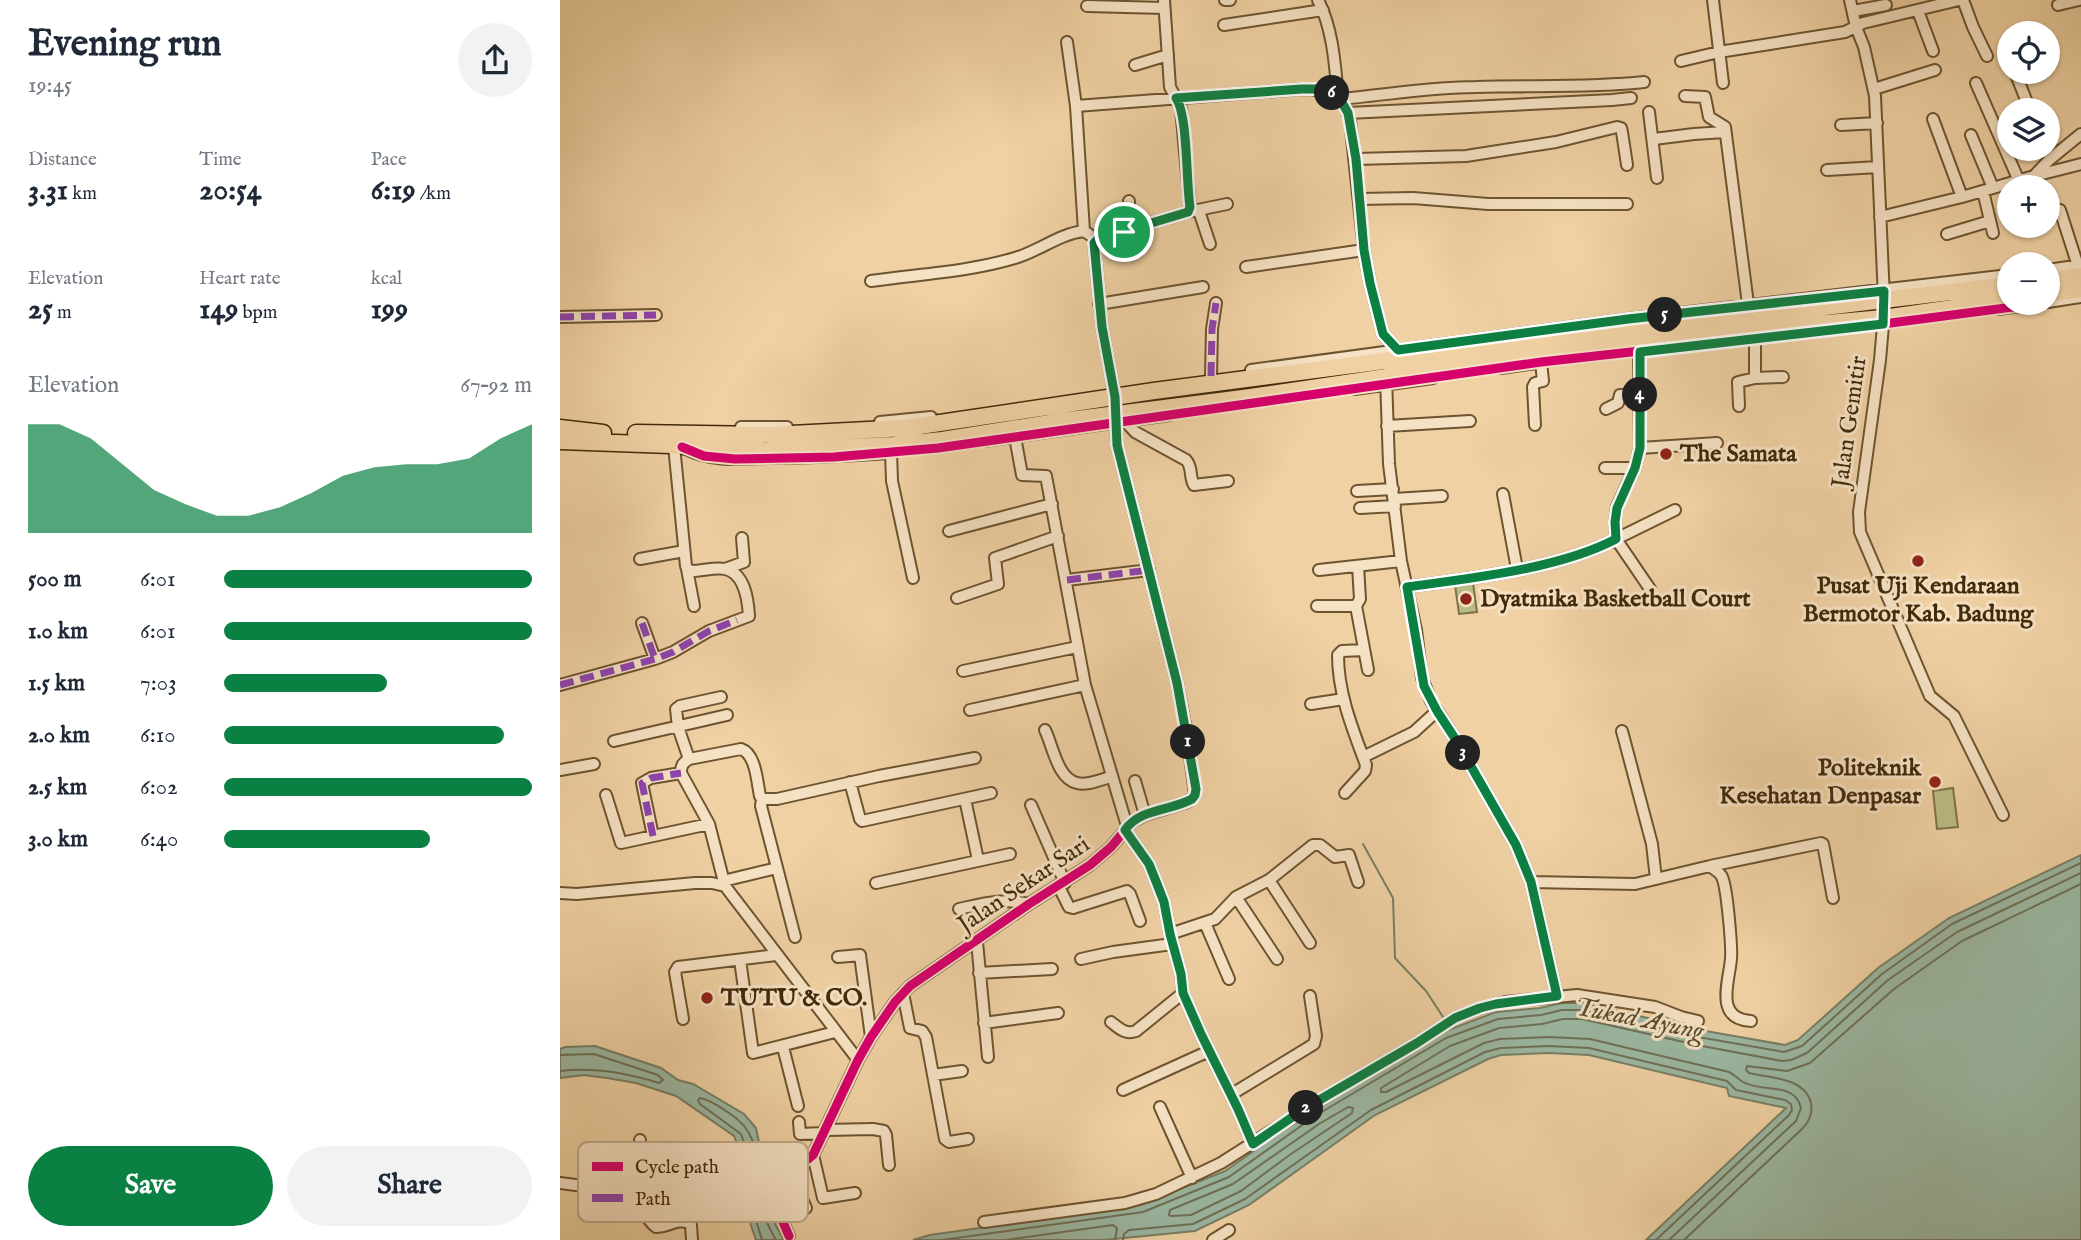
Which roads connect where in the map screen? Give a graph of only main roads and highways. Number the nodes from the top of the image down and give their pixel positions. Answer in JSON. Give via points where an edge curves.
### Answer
{"nodes":[{"id":1,"x":2080,"y":269,"type":"edge"},
{"id":2,"x":2060,"y":276,"type":"edge"},
{"id":3,"x":1997,"y":286,"type":"edge"},
{"id":4,"x":2081,"y":289,"type":"edge"},
{"id":5,"x":2060,"y":292,"type":"edge"},
{"id":6,"x":1997,"y":302,"type":"edge"},
{"id":7,"x":1470,"y":357,"type":"junction"},
{"id":8,"x":560,"y":428,"type":"edge"},
{"id":9,"x":560,"y":441,"type":"edge"},
{"id":10,"x":673,"y":442,"type":"junction"}],
"edges":[{"from":1,"to":2,"type":"highway"},
{"from":3,"to":7,"type":"highway","via":[[1628,325]]},
{"from":4,"to":5,"type":"highway"},
{"from":6,"to":7,"type":"highway","via":[[1883,321],[1755,330],[1639,349]]},
{"from":7,"to":10,"type":"highway","via":[[1308,367],[1114,394],[943,425]]},
{"from":7,"to":10,"type":"highway","via":[[1386,381],[1120,420],[1062,421],[942,440],[760,452]]},
{"from":8,"to":10,"type":"highway"},
{"from":9,"to":10,"type":"highway"}]}
